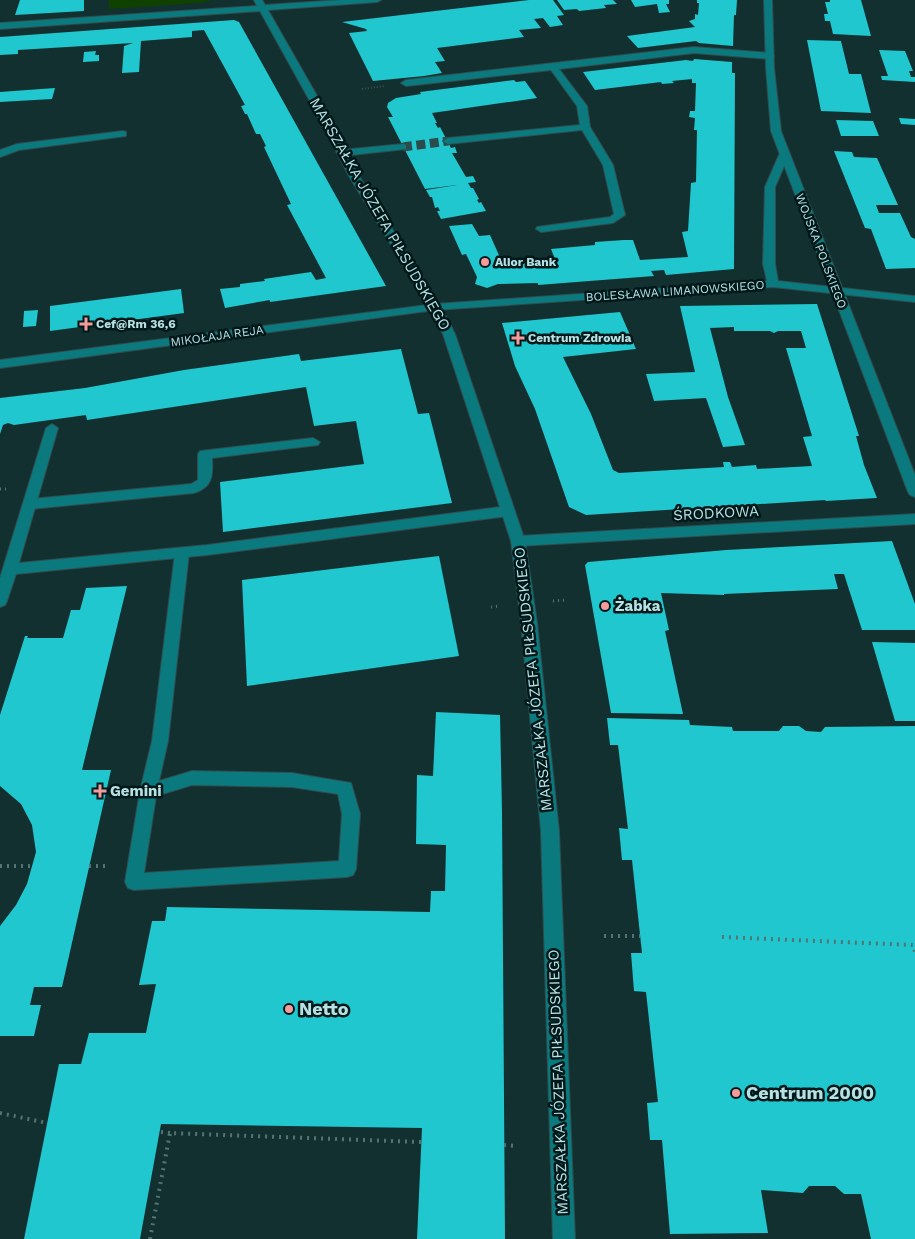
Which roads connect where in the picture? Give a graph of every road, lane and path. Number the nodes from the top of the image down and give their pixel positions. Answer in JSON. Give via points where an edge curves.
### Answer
{"nodes":[{"id":1,"x":377,"y":0,"type":"edge"},
{"id":2,"x":768,"y":0,"type":"edge"},
{"id":3,"x":260,"y":4,"type":"edge"},
{"id":4,"x":0,"y":26,"type":"edge"},
{"id":5,"x":770,"y":56,"type":"junction"},
{"id":6,"x":553,"y":67,"type":"junction"},
{"id":7,"x":406,"y":83,"type":"dead end"},
{"id":8,"x":585,"y":127,"type":"junction"},
{"id":9,"x":123,"y":134,"type":"dead end"},
{"id":10,"x":448,"y":141,"type":"tunnel mouth"},
{"id":11,"x":403,"y":147,"type":"tunnel mouth"},
{"id":12,"x":342,"y":153,"type":"junction"},
{"id":13,"x":0,"y":154,"type":"edge"},
{"id":14,"x":784,"y":155,"type":"junction"},
{"id":15,"x":541,"y":229,"type":"dead end"},
{"id":16,"x":773,"y":284,"type":"junction"},
{"id":17,"x":838,"y":291,"type":"junction"},
{"id":18,"x":915,"y":299,"type":"edge"},
{"id":19,"x":435,"y":307,"type":"junction"},
{"id":20,"x":0,"y":364,"type":"edge"},
{"id":21,"x":52,"y":428,"type":"dead end"},
{"id":22,"x":313,"y":442,"type":"dead end"},
{"id":23,"x":915,"y":492,"type":"edge"},
{"id":24,"x":31,"y":504,"type":"junction"},
{"id":25,"x":508,"y":511,"type":"junction"},
{"id":26,"x":915,"y":519,"type":"edge"},
{"id":27,"x":518,"y":542,"type":"junction"},
{"id":28,"x":182,"y":553,"type":"junction"},
{"id":29,"x":10,"y":569,"type":"junction"},
{"id":30,"x":0,"y":601,"type":"edge"},
{"id":31,"x":148,"y":791,"type":"junction"},
{"id":32,"x":0,"y":866,"type":"edge"},
{"id":33,"x":32,"y":866,"type":"dead end"},
{"id":34,"x":604,"y":936,"type":"dead end"},
{"id":35,"x":640,"y":936,"type":"dead end"},
{"id":36,"x":722,"y":937,"type":"dead end"},
{"id":37,"x":915,"y":952,"type":"edge"},
{"id":38,"x":0,"y":1114,"type":"edge"},
{"id":39,"x":48,"y":1123,"type":"dead end"},
{"id":40,"x":160,"y":1132,"type":"dead end"},
{"id":41,"x":170,"y":1132,"type":"junction"},
{"id":42,"x":422,"y":1142,"type":"dead end"},
{"id":43,"x":504,"y":1145,"type":"dead end"},
{"id":44,"x":518,"y":1146,"type":"dead end"},
{"id":45,"x":150,"y":1239,"type":"edge"},
{"id":46,"x":564,"y":1239,"type":"edge"}],
"edges":[{"from":1,"to":3,"type":"street"},
{"from":2,"to":5,"type":"street","name":"WOJSKA POLSKIEGO"},
{"from":3,"to":4,"type":"street"},
{"from":3,"to":12,"type":"street","name":"MARSZAŁKA JÓZEFA PIŁSUDSKIEGO"},
{"from":5,"to":6,"type":"street","via":[[694,50]]},
{"from":5,"to":14,"type":"street","name":"WOJSKA POLSKIEGO","via":[[772,103]]},
{"from":6,"to":7,"type":"street"},
{"from":6,"to":8,"type":"street","via":[[582,106]]},
{"from":8,"to":10,"type":"street"},
{"from":8,"to":15,"type":"street","via":[[608,166],[620,215],[613,220]]},
{"from":9,"to":13,"type":"street","via":[[17,147]]},
{"from":11,"to":12,"type":"street"},
{"from":12,"to":19,"type":"street","name":"MARSZAŁKA JÓZEFA PIŁSUDSKIEGO"},
{"from":14,"to":16,"type":"street","via":[[770,187],[769,264]]},
{"from":14,"to":17,"type":"street","name":"WOJSKA POLSKIEGO"},
{"from":16,"to":17,"type":"street","name":"BOLESŁAWA LIMANOWSKIEGO"},
{"from":16,"to":19,"type":"street","name":"BOLESŁAWA LIMANOWSKIEGO"},
{"from":17,"to":18,"type":"street","name":"BOLESŁAWA LIMANOWSKIEGO"},
{"from":17,"to":23,"type":"street","name":"WOJSKA POLSKIEGO"},
{"from":19,"to":20,"type":"street","name":"MIKOŁAJA REJA"},
{"from":19,"to":25,"type":"street","name":"MARSZAŁKA JÓZEFA PIŁSUDSKIEGO","via":[[449,334]]},
{"from":21,"to":24,"type":"street"},
{"from":22,"to":24,"type":"street","via":[[205,454],[204,482],[194,488]]},
{"from":24,"to":29,"type":"street"},
{"from":25,"to":27,"type":"street","name":"MARSZAŁKA JÓZEFA PIŁSUDSKIEGO"},
{"from":25,"to":28,"type":"street"},
{"from":26,"to":27,"type":"street","name":"ŚRODKOWA"},
{"from":27,"to":46,"type":"street","name":"MARSZAŁKA JÓZEFA PIŁSUDSKIEGO","via":[[550,831]]},
{"from":28,"to":29,"type":"street"},
{"from":28,"to":31,"type":"street","via":[[160,741]]},
{"from":29,"to":30,"type":"street"},
{"from":31,"to":31,"type":"street","via":[[192,778],[292,780],[345,788],[351,814],[347,869],[134,882]]},
{"from":32,"to":33,"type":"path"},
{"from":34,"to":35,"type":"path"},
{"from":36,"to":37,"type":"path","via":[[913,945]]},
{"from":38,"to":39,"type":"path"},
{"from":40,"to":41,"type":"path"},
{"from":41,"to":42,"type":"path"},
{"from":41,"to":45,"type":"path"},
{"from":43,"to":44,"type":"path"}]}
